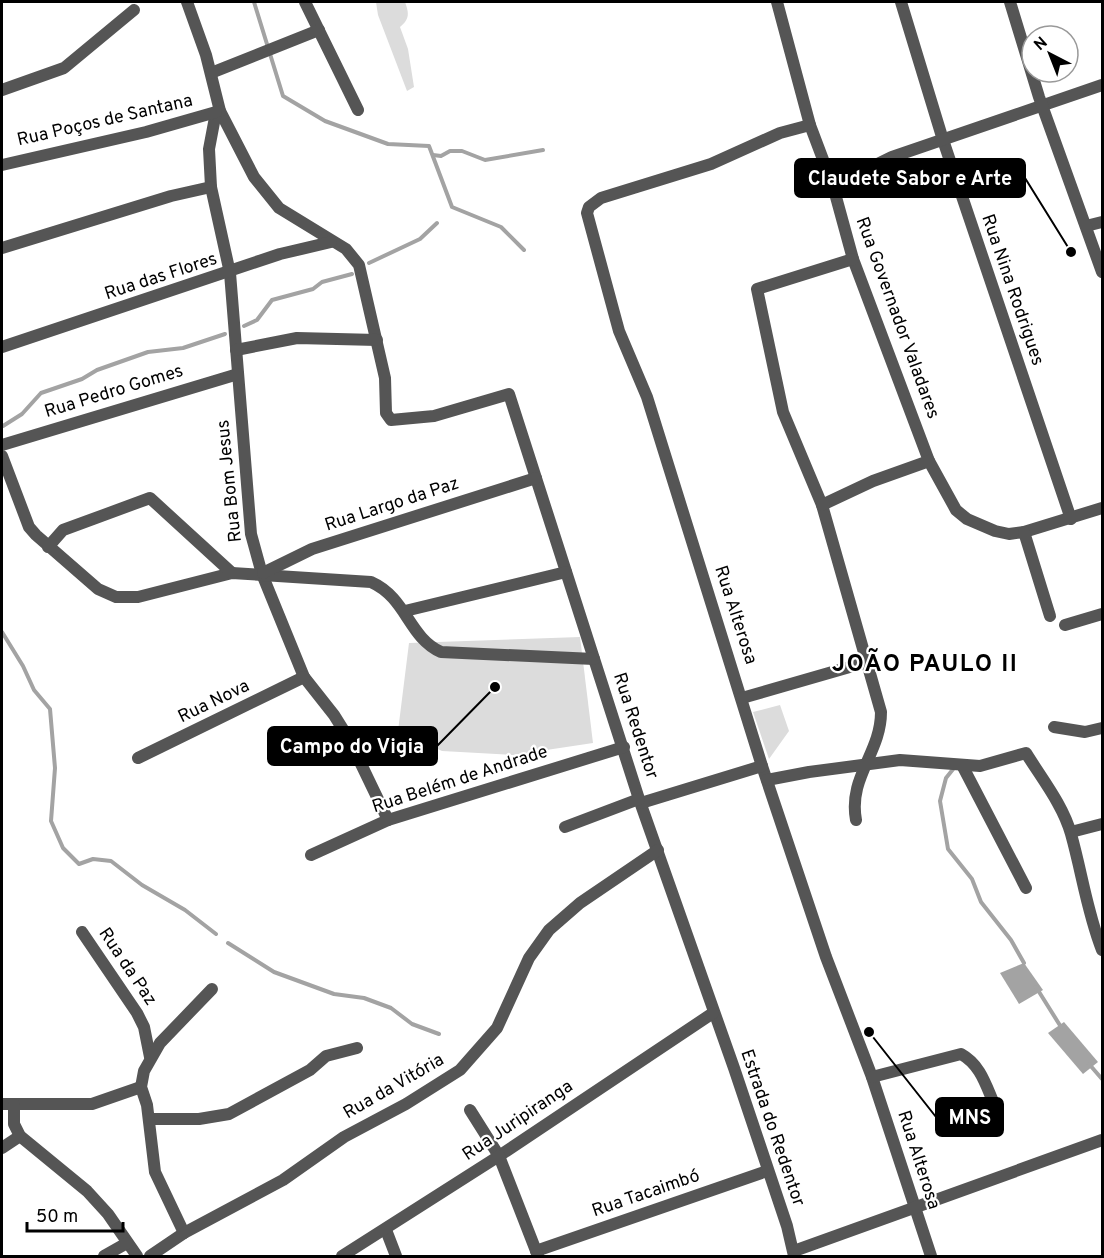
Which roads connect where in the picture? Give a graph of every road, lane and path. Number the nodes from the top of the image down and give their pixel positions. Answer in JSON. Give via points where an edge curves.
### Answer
{"nodes":[{"id":1,"x":188,"y":2,"type":"edge"},
{"id":2,"x":305,"y":2,"type":"edge"},
{"id":3,"x":777,"y":2,"type":"edge"},
{"id":4,"x":901,"y":2,"type":"edge"},
{"id":5,"x":1010,"y":2,"type":"edge"},
{"id":6,"x":134,"y":10,"type":"dead end"},
{"id":7,"x":319,"y":30,"type":"junction"},
{"id":8,"x":211,"y":73,"type":"junction"},
{"id":9,"x":1102,"y":85,"type":"edge"},
{"id":10,"x":2,"y":90,"type":"edge"},
{"id":11,"x":1042,"y":106,"type":"junction"},
{"id":12,"x":358,"y":110,"type":"dead end"},
{"id":13,"x":218,"y":112,"type":"junction"},
{"id":14,"x":810,"y":125,"type":"junction"},
{"id":15,"x":943,"y":140,"type":"junction"},
{"id":16,"x":2,"y":165,"type":"edge"},
{"id":17,"x":833,"y":186,"type":"junction"},
{"id":18,"x":211,"y":187,"type":"junction"},
{"id":19,"x":1102,"y":222,"type":"edge"},
{"id":20,"x":1086,"y":226,"type":"junction"},
{"id":21,"x":331,"y":242,"type":"junction"},
{"id":22,"x":2,"y":248,"type":"edge"},
{"id":23,"x":853,"y":259,"type":"junction"},
{"id":24,"x":1102,"y":272,"type":"edge"},
{"id":25,"x":230,"y":273,"type":"junction"},
{"id":26,"x":377,"y":340,"type":"junction"},
{"id":27,"x":2,"y":347,"type":"edge"},
{"id":28,"x":236,"y":350,"type":"junction"},
{"id":29,"x":238,"y":374,"type":"junction"},
{"id":30,"x":2,"y":445,"type":"edge"},
{"id":31,"x":2,"y":456,"type":"edge"},
{"id":32,"x":929,"y":461,"type":"junction"},
{"id":33,"x":536,"y":478,"type":"junction"},
{"id":34,"x":822,"y":506,"type":"junction"},
{"id":35,"x":1102,"y":508,"type":"edge"},
{"id":36,"x":1071,"y":519,"type":"junction"},
{"id":37,"x":1024,"y":532,"type":"junction"},
{"id":38,"x":48,"y":547,"type":"junction"},
{"id":39,"x":566,"y":572,"type":"junction"},
{"id":40,"x":232,"y":573,"type":"junction"},
{"id":41,"x":262,"y":574,"type":"junction"},
{"id":42,"x":405,"y":611,"type":"junction"},
{"id":43,"x":1102,"y":614,"type":"edge"},
{"id":44,"x":1050,"y":616,"type":"dead end"},
{"id":45,"x":1065,"y":625,"type":"dead end"},
{"id":46,"x":594,"y":659,"type":"junction"},
{"id":47,"x":867,"y":662,"type":"junction"},
{"id":48,"x":304,"y":677,"type":"junction"},
{"id":49,"x":742,"y":698,"type":"junction"},
{"id":50,"x":1054,"y":727,"type":"dead end"},
{"id":51,"x":1102,"y":728,"type":"edge"},
{"id":52,"x":624,"y":747,"type":"junction"},
{"id":53,"x":138,"y":758,"type":"dead end"},
{"id":54,"x":867,"y":763,"type":"junction"},
{"id":55,"x":962,"y":765,"type":"junction"},
{"id":56,"x":762,"y":766,"type":"junction"},
{"id":57,"x":767,"y":780,"type":"junction"},
{"id":58,"x":640,"y":801,"type":"junction"},
{"id":59,"x":856,"y":819,"type":"dead end"},
{"id":60,"x":388,"y":820,"type":"junction"},
{"id":61,"x":1102,"y":824,"type":"edge"},
{"id":62,"x":565,"y":827,"type":"dead end"},
{"id":63,"x":1071,"y":832,"type":"junction"},
{"id":64,"x":658,"y":850,"type":"junction"},
{"id":65,"x":311,"y":855,"type":"dead end"},
{"id":66,"x":1026,"y":888,"type":"dead end"},
{"id":67,"x":82,"y":932,"type":"dead end"},
{"id":68,"x":1102,"y":950,"type":"edge"},
{"id":69,"x":212,"y":989,"type":"dead end"},
{"id":70,"x":713,"y":1013,"type":"junction"},
{"id":71,"x":357,"y":1048,"type":"dead end"},
{"id":72,"x":150,"y":1057,"type":"junction"},
{"id":73,"x":872,"y":1077,"type":"junction"},
{"id":74,"x":141,"y":1087,"type":"junction"},
{"id":75,"x":8,"y":1105,"type":"edge"},
{"id":76,"x":995,"y":1106,"type":"dead end"},
{"id":77,"x":470,"y":1110,"type":"dead end"},
{"id":78,"x":149,"y":1119,"type":"junction"},
{"id":79,"x":21,"y":1137,"type":"junction"},
{"id":80,"x":1102,"y":1140,"type":"edge"},
{"id":81,"x":2,"y":1148,"type":"edge"},
{"id":82,"x":499,"y":1156,"type":"junction"},
{"id":83,"x":767,"y":1171,"type":"junction"},
{"id":84,"x":916,"y":1209,"type":"junction"},
{"id":85,"x":386,"y":1230,"type":"junction"},
{"id":86,"x":184,"y":1233,"type":"junction"},
{"id":87,"x":128,"y":1243,"type":"junction"},
{"id":88,"x":537,"y":1254,"type":"edge"},
{"id":89,"x":794,"y":1254,"type":"edge"},
{"id":90,"x":104,"y":1257,"type":"edge"},
{"id":91,"x":137,"y":1257,"type":"edge"},
{"id":92,"x":150,"y":1257,"type":"edge"},
{"id":93,"x":342,"y":1257,"type":"edge"},
{"id":94,"x":396,"y":1257,"type":"edge"},
{"id":95,"x":931,"y":1257,"type":"edge"}],
"edges":[{"from":1,"to":8,"type":"street"},
{"from":2,"to":7,"type":"street"},
{"from":3,"to":14,"type":"street"},
{"from":4,"to":15,"type":"street","name":"Rua Nina Rodrigues"},
{"from":5,"to":11,"type":"street"},
{"from":6,"to":10,"type":"street","via":[[64,68]]},
{"from":7,"to":8,"type":"street"},
{"from":7,"to":12,"type":"street"},
{"from":8,"to":13,"type":"street"},
{"from":9,"to":11,"type":"street"},
{"from":11,"to":15,"type":"street"},
{"from":11,"to":20,"type":"street"},
{"from":13,"to":16,"type":"street","name":"Rua Poços de Santana"},
{"from":13,"to":18,"type":"street","name":"Rua Bom Jesus","via":[[209,149]]},
{"from":13,"to":21,"type":"street","via":[[254,177],[273,201]]},
{"from":14,"to":17,"type":"street","name":"Rua Governador Valadares"},
{"from":14,"to":49,"type":"street","name":"Rua Alterosa","via":[[780,133],[711,164],[601,198],[593,202],[587,213],[619,331],[647,397]]},
{"from":15,"to":17,"type":"street","via":[[892,157]]},
{"from":15,"to":36,"type":"street","name":"Rua Nina Rodrigues"},
{"from":17,"to":23,"type":"street","name":"Rua Governador Valadares"},
{"from":18,"to":22,"type":"street"},
{"from":18,"to":25,"type":"street","name":"Rua Bom Jesus"},
{"from":19,"to":20,"type":"street"},
{"from":20,"to":24,"type":"street"},
{"from":21,"to":25,"type":"street","name":"Rua das Flores","via":[[280,254]]},
{"from":21,"to":26,"type":"street","via":[[346,249],[358,265]]},
{"from":23,"to":32,"type":"street","name":"Rua Governador Valadares"},
{"from":23,"to":34,"type":"street","via":[[757,289],[783,412]]},
{"from":25,"to":27,"type":"street","name":"Rua das Flores"},
{"from":25,"to":28,"type":"street","name":"Rua Bom Jesus"},
{"from":26,"to":28,"type":"street","via":[[297,338]]},
{"from":26,"to":33,"type":"street","name":"Rua Redentor","via":[[385,378],[386,413],[391,420],[434,416],[509,394]]},
{"from":28,"to":29,"type":"street","name":"Rua Bom Jesus"},
{"from":29,"to":30,"type":"street","name":"Rua Pedro Gomes"},
{"from":29,"to":41,"type":"street","name":"Rua Bom Jesus","via":[[251,534]]},
{"from":31,"to":38,"type":"street","via":[[29,527]]},
{"from":32,"to":34,"type":"street","via":[[873,481]]},
{"from":32,"to":37,"type":"street","name":"Rua Governador Valadares","via":[[956,510],[967,519],[1009,534]]},
{"from":33,"to":39,"type":"street","name":"Rua Redentor"},
{"from":33,"to":41,"type":"street","name":"Rua Largo da Paz","via":[[323,546]]},
{"from":34,"to":47,"type":"street"},
{"from":35,"to":36,"type":"street"},
{"from":36,"to":37,"type":"street"},
{"from":37,"to":44,"type":"street"},
{"from":38,"to":40,"type":"street","via":[[98,589],[116,597],[138,597]]},
{"from":38,"to":40,"type":"street","via":[[63,530],[150,498]]},
{"from":39,"to":42,"type":"street"},
{"from":39,"to":46,"type":"street","name":"Rua Redentor"},
{"from":40,"to":41,"type":"street"},
{"from":41,"to":42,"type":"street","via":[[371,582],[391,594]]},
{"from":41,"to":48,"type":"street","name":"Rua Bom Jesus"},
{"from":42,"to":46,"type":"street","via":[[423,640],[441,652]]},
{"from":43,"to":45,"type":"street"},
{"from":46,"to":52,"type":"street","name":"Rua Redentor"},
{"from":47,"to":49,"type":"street"},
{"from":47,"to":54,"type":"street","via":[[879,701],[881,725]]},
{"from":48,"to":53,"type":"street","name":"Rua Nova"},
{"from":48,"to":60,"type":"street","name":"Rua Bom Jesus","via":[[349,740]]},
{"from":49,"to":56,"type":"street","name":"Rua Alterosa"},
{"from":50,"to":51,"type":"street","via":[[1085,732]]},
{"from":52,"to":58,"type":"street","name":"Rua Redentor"},
{"from":52,"to":60,"type":"street","name":"Rua Belém de Andrade"},
{"from":54,"to":55,"type":"street","via":[[921,760]]},
{"from":54,"to":57,"type":"street"},
{"from":54,"to":59,"type":"street","via":[[854,790]]},
{"from":55,"to":63,"type":"street","via":[[996,764],[1026,753]]},
{"from":55,"to":66,"type":"street"},
{"from":56,"to":57,"type":"street","name":"Rua Alterosa"},
{"from":56,"to":58,"type":"street"},
{"from":57,"to":73,"type":"street","name":"Rua Alterosa","via":[[826,957]]},
{"from":58,"to":62,"type":"street"},
{"from":58,"to":64,"type":"street","name":"Rua Redentor"},
{"from":60,"to":65,"type":"street","name":"Rua Belém de Andrade"},
{"from":61,"to":63,"type":"street"},
{"from":63,"to":68,"type":"street","via":[[1086,904]]},
{"from":64,"to":70,"type":"street","name":"Rua Redentor"},
{"from":64,"to":86,"type":"street","name":"Rua da Vitória","via":[[580,903],[549,930],[529,958],[497,1028],[460,1070],[344,1137],[283,1180]]},
{"from":67,"to":72,"type":"street","name":"Rua da Paz","via":[[137,1013]]},
{"from":69,"to":72,"type":"street"},
{"from":70,"to":82,"type":"street","name":"Rua Juripiranga"},
{"from":70,"to":83,"type":"street","name":"Estrada do Redentor"},
{"from":71,"to":78,"type":"street","via":[[334,1052],[310,1070],[229,1114],[199,1119]]},
{"from":72,"to":74,"type":"street"},
{"from":73,"to":76,"type":"street","via":[[961,1054],[980,1071]]},
{"from":73,"to":84,"type":"street","name":"Rua Alterosa"},
{"from":74,"to":75,"type":"street","via":[[92,1104]]},
{"from":74,"to":78,"type":"street"},
{"from":75,"to":79,"type":"street"},
{"from":77,"to":82,"type":"street"},
{"from":78,"to":86,"type":"street","via":[[155,1172]]},
{"from":79,"to":81,"type":"street"},
{"from":79,"to":87,"type":"street","via":[[87,1191]]},
{"from":80,"to":84,"type":"street"},
{"from":82,"to":85,"type":"street","name":"Rua Juripiranga"},
{"from":82,"to":88,"type":"street"},
{"from":83,"to":88,"type":"street","name":"Rua Tacaimbó"},
{"from":83,"to":89,"type":"street","name":"Estrada do Redentor"},
{"from":84,"to":89,"type":"street"},
{"from":84,"to":95,"type":"street","name":"Rua Alterosa"},
{"from":85,"to":93,"type":"street","name":"Rua Juripiranga"},
{"from":85,"to":94,"type":"street"},
{"from":86,"to":92,"type":"street","name":"Rua da Vitória"},
{"from":87,"to":90,"type":"street"},
{"from":87,"to":91,"type":"street"}]}
